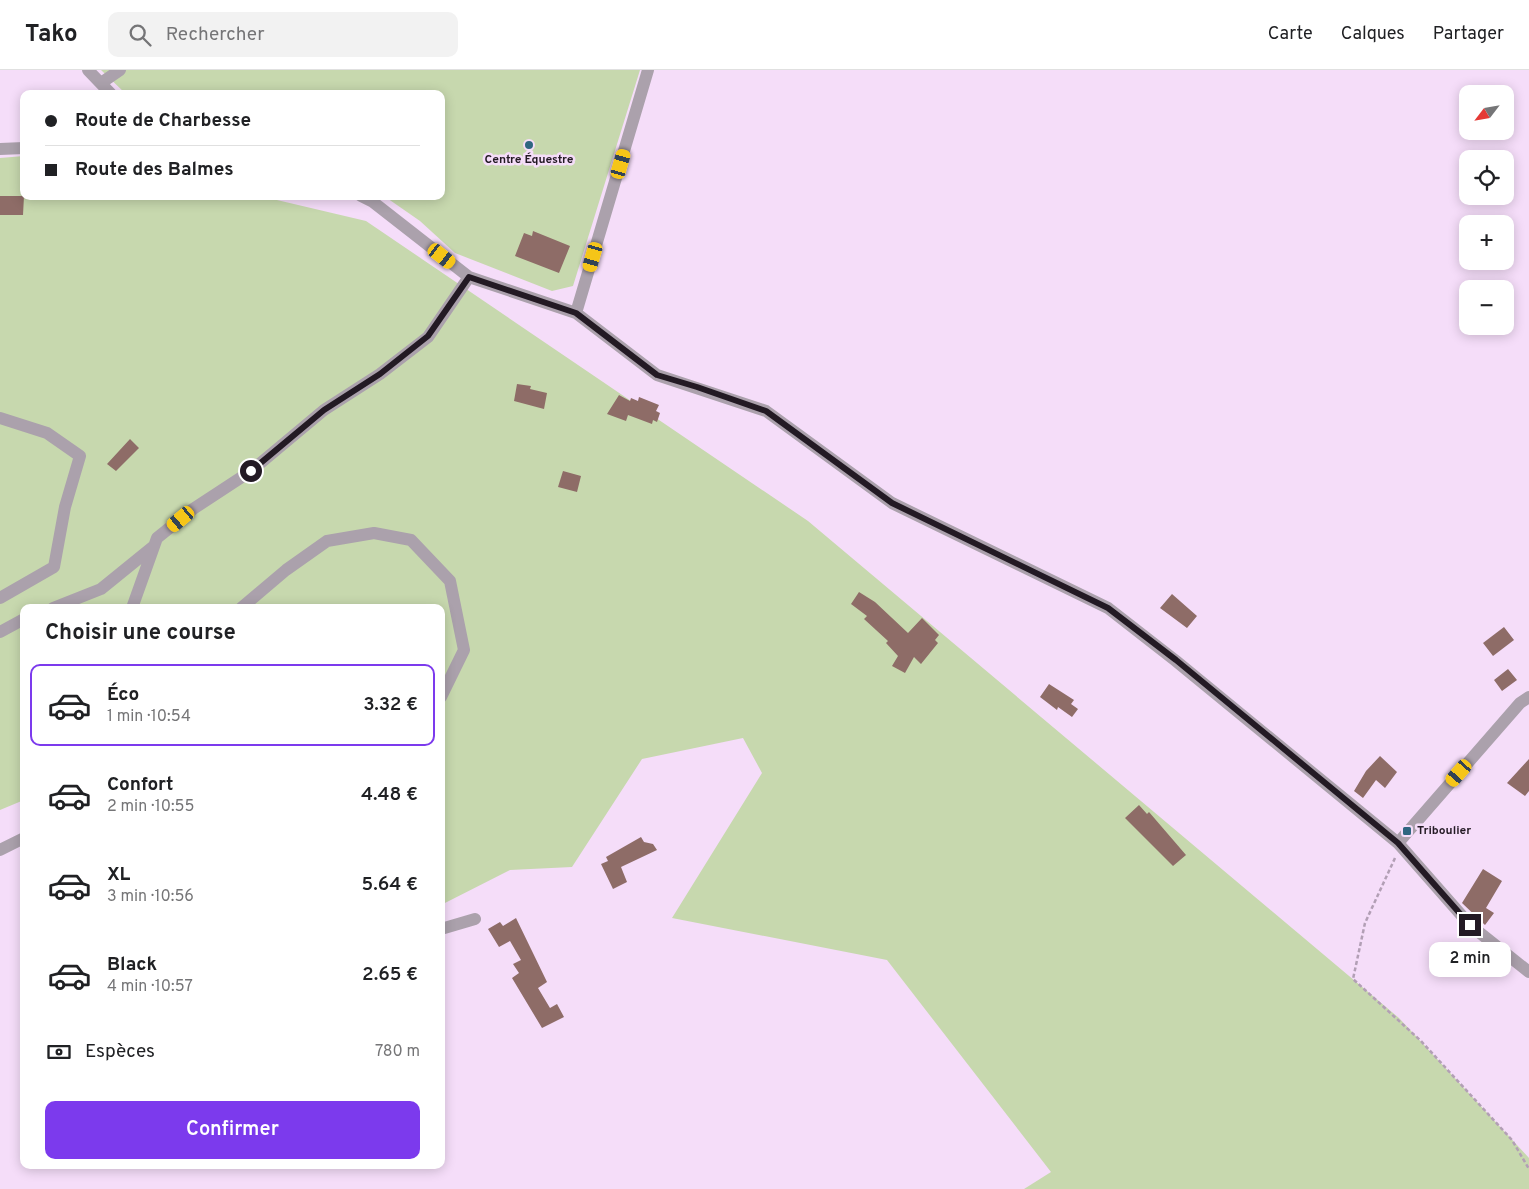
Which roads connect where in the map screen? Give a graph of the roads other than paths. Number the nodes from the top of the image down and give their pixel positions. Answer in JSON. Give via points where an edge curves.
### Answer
{"nodes":[{"id":1,"x":88,"y":70,"type":"edge"},
{"id":2,"x":120,"y":70,"type":"edge"},
{"id":3,"x":648,"y":70,"type":"edge"},
{"id":4,"x":101,"y":83,"type":"junction"},
{"id":5,"x":107,"y":90,"type":"edge"},
{"id":6,"x":20,"y":148,"type":"edge"},
{"id":7,"x":0,"y":149,"type":"edge"},
{"id":8,"x":369,"y":200,"type":"edge"},
{"id":9,"x":469,"y":277,"type":"junction"},
{"id":10,"x":576,"y":313,"type":"junction"},
{"id":11,"x":0,"y":418,"type":"edge"},
{"id":12,"x":154,"y":546,"type":"junction"},
{"id":13,"x":0,"y":598,"type":"edge"},
{"id":14,"x":63,"y":604,"type":"edge"},
{"id":15,"x":133,"y":604,"type":"edge"},
{"id":16,"x":247,"y":604,"type":"edge"},
{"id":17,"x":20,"y":621,"type":"edge"},
{"id":18,"x":0,"y":632,"type":"edge"},
{"id":19,"x":445,"y":689,"type":"edge"},
{"id":20,"x":1529,"y":697,"type":"edge"},
{"id":21,"x":20,"y":840,"type":"edge"},
{"id":22,"x":0,"y":850,"type":"edge"},
{"id":23,"x":1397,"y":850,"type":"junction"},
{"id":24,"x":475,"y":919,"type":"dead end"},
{"id":25,"x":445,"y":928,"type":"edge"},
{"id":26,"x":1529,"y":972,"type":"edge"}],
"edges":[{"from":1,"to":4,"type":"street"},
{"from":2,"to":4,"type":"street"},
{"from":3,"to":10,"type":"street"},
{"from":4,"to":5,"type":"street"},
{"from":6,"to":7,"type":"street"},
{"from":8,"to":9,"type":"street"},
{"from":9,"to":10,"type":"street"},
{"from":9,"to":12,"type":"street","via":[[428,336],[380,374],[324,410],[251,471],[193,509],[157,538]]},
{"from":10,"to":23,"type":"street","via":[[657,375],[766,411],[892,503],[1108,608],[1176,660]]},
{"from":11,"to":13,"type":"street","via":[[47,433],[80,456],[65,507],[54,566]]},
{"from":12,"to":14,"type":"street","via":[[101,589]]},
{"from":12,"to":15,"type":"street"},
{"from":16,"to":19,"type":"street","via":[[327,541],[374,533],[411,540],[450,581],[464,650]]},
{"from":17,"to":18,"type":"street"},
{"from":20,"to":23,"type":"street","via":[[1520,703]]},
{"from":21,"to":22,"type":"street"},
{"from":23,"to":26,"type":"street","via":[[1470,925]]},
{"from":24,"to":25,"type":"street"}]}
